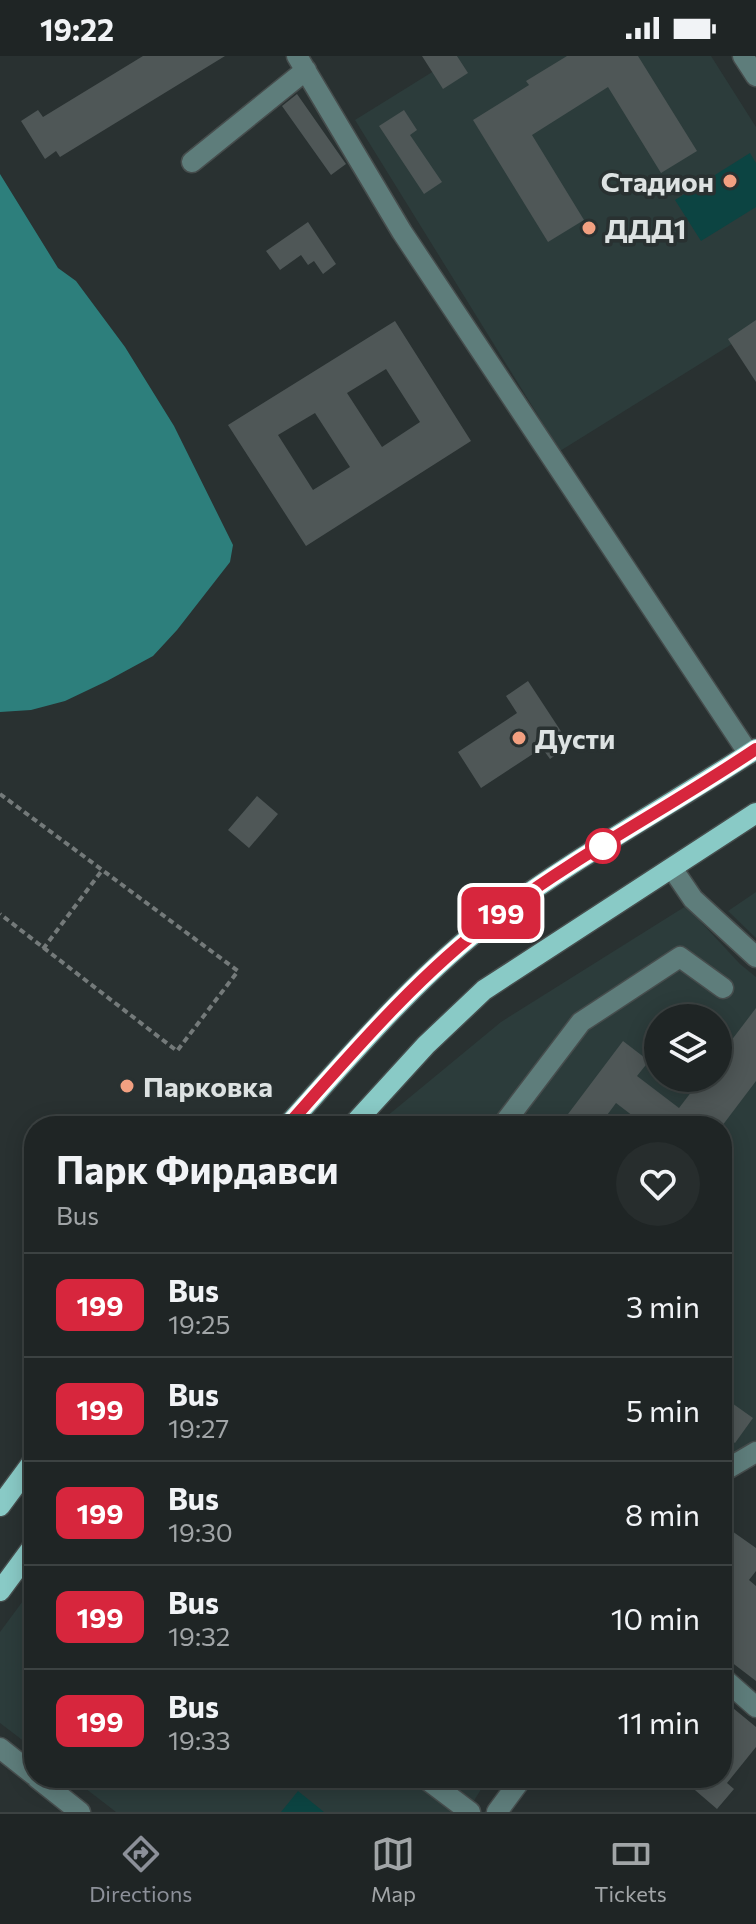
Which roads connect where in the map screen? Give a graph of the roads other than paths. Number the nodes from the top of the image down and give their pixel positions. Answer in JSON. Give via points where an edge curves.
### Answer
{"nodes":[{"id":1,"x":743,"y":56,"type":"edge"},
{"id":2,"x":302,"y":63,"type":"edge"},
{"id":3,"x":756,"y":76,"type":"edge"},
{"id":4,"x":192,"y":162,"type":"dead end"},
{"id":5,"x":753,"y":752,"type":"edge"},
{"id":6,"x":756,"y":813,"type":"edge"},
{"id":7,"x":676,"y":874,"type":"dead end"},
{"id":8,"x":756,"y":957,"type":"edge"},
{"id":9,"x":723,"y":988,"type":"dead end"},
{"id":10,"x":296,"y":1116,"type":"edge"},
{"id":11,"x":361,"y":1116,"type":"edge"},
{"id":12,"x":510,"y":1116,"type":"edge"},
{"id":13,"x":756,"y":1452,"type":"edge"},
{"id":14,"x":732,"y":1466,"type":"edge"},
{"id":15,"x":24,"y":1474,"type":"edge"},
{"id":16,"x":0,"y":1506,"type":"edge"},
{"id":17,"x":24,"y":1559,"type":"edge"},
{"id":18,"x":0,"y":1591,"type":"edge"},
{"id":19,"x":732,"y":1686,"type":"edge"},
{"id":20,"x":756,"y":1707,"type":"edge"},
{"id":21,"x":0,"y":1748,"type":"edge"},
{"id":22,"x":24,"y":1767,"type":"edge"},
{"id":23,"x":50,"y":1788,"type":"edge"},
{"id":24,"x":438,"y":1788,"type":"edge"},
{"id":25,"x":515,"y":1788,"type":"edge"},
{"id":26,"x":80,"y":1812,"type":"edge"},
{"id":27,"x":470,"y":1812,"type":"edge"},
{"id":28,"x":497,"y":1812,"type":"edge"}],
"edges":[{"from":1,"to":3,"type":"street"},
{"from":2,"to":4,"type":"street"},
{"from":2,"to":5,"type":"street","via":[[402,232]]},
{"from":5,"to":10,"type":"main road","via":[[492,919],[370,1033]]},
{"from":6,"to":11,"type":"main road","via":[[484,990]]},
{"from":7,"to":8,"type":"street","via":[[693,899]]},
{"from":9,"to":12,"type":"street","via":[[680,957],[581,1022]]},
{"from":13,"to":14,"type":"street"},
{"from":15,"to":16,"type":"main road"},
{"from":17,"to":18,"type":"main road"},
{"from":19,"to":20,"type":"street"},
{"from":21,"to":22,"type":"street"},
{"from":23,"to":26,"type":"street"},
{"from":24,"to":27,"type":"street"},
{"from":25,"to":28,"type":"street"}]}
